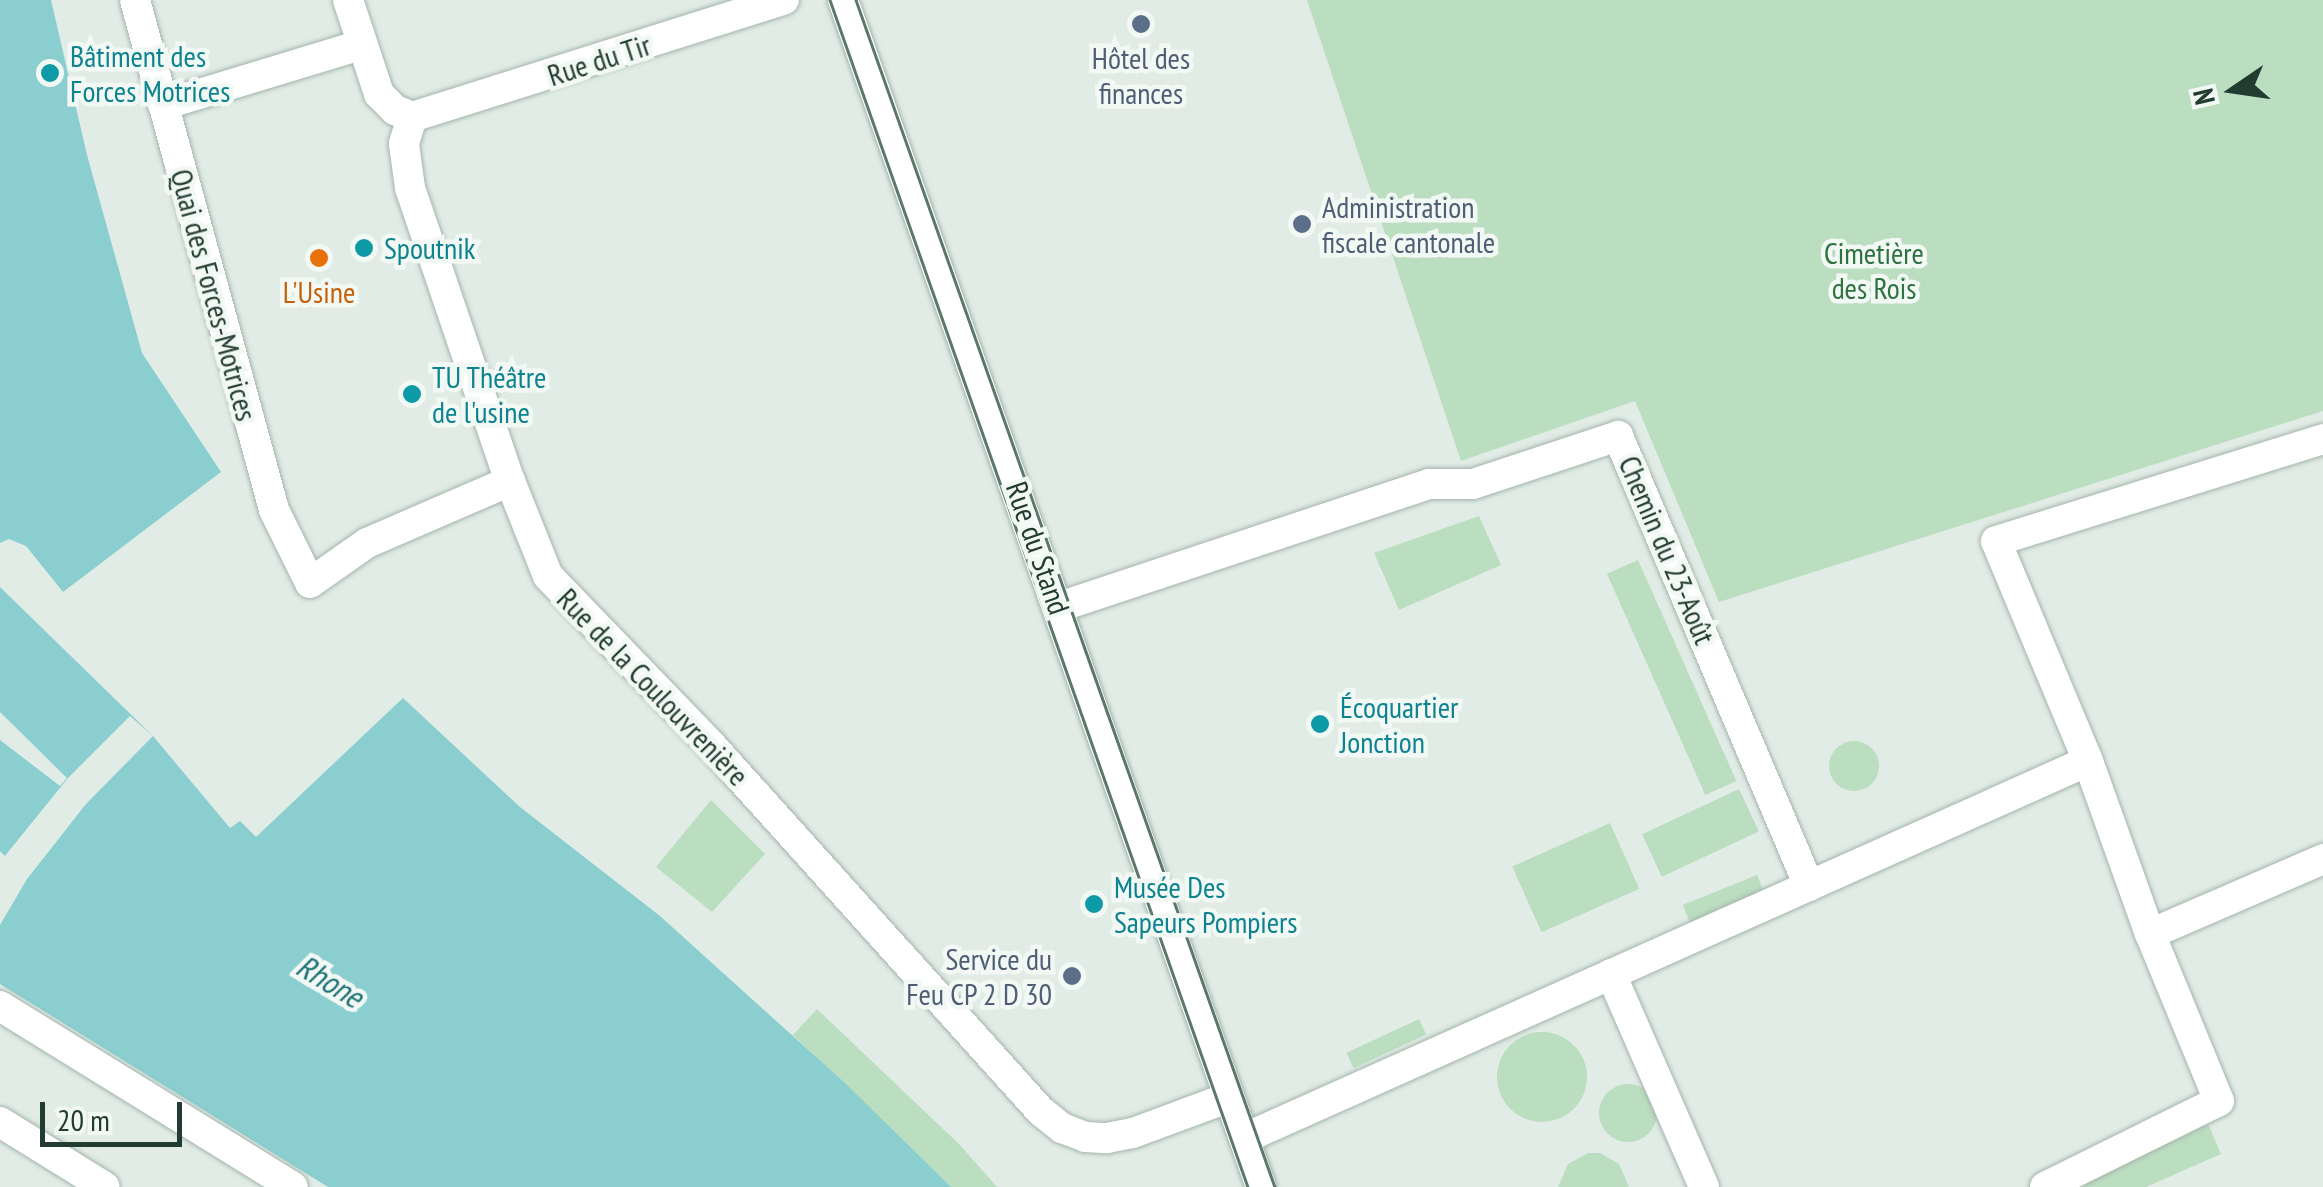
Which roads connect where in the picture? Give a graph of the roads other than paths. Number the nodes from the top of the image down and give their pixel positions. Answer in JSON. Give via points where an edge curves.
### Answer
{"nodes":[{"id":1,"x":135,"y":0,"type":"edge"},
{"id":2,"x":348,"y":0,"type":"edge"},
{"id":3,"x":784,"y":0,"type":"edge"},
{"id":4,"x":843,"y":0,"type":"edge"},
{"id":5,"x":360,"y":45,"type":"junction"},
{"id":6,"x":163,"y":105,"type":"junction"},
{"id":7,"x":412,"y":117,"type":"junction"},
{"id":8,"x":2323,"y":439,"type":"edge"},
{"id":9,"x":510,"y":481,"type":"junction"},
{"id":10,"x":1058,"y":607,"type":"junction"},
{"id":11,"x":2088,"y":761,"type":"junction"},
{"id":12,"x":2323,"y":859,"type":"edge"},
{"id":13,"x":1808,"y":886,"type":"junction"},
{"id":14,"x":2150,"y":934,"type":"junction"},
{"id":15,"x":1611,"y":974,"type":"junction"},
{"id":16,"x":0,"y":1006,"type":"edge"},
{"id":17,"x":1230,"y":1097,"type":"junction"},
{"id":18,"x":0,"y":1122,"type":"edge"},
{"id":19,"x":1244,"y":1138,"type":"junction"},
{"id":20,"x":105,"y":1187,"type":"edge"},
{"id":21,"x":293,"y":1187,"type":"edge"},
{"id":22,"x":1261,"y":1187,"type":"edge"},
{"id":23,"x":1704,"y":1187,"type":"edge"},
{"id":24,"x":2044,"y":1187,"type":"edge"}],
"edges":[{"from":1,"to":6,"type":"street","name":"Quai des Forces-Motrices"},
{"from":2,"to":5,"type":"street"},
{"from":3,"to":7,"type":"street","name":"Rue du Tir"},
{"from":4,"to":10,"type":"street","name":"Rue du Stand"},
{"from":5,"to":6,"type":"street"},
{"from":5,"to":7,"type":"street","via":[[379,94]]},
{"from":6,"to":9,"type":"street","name":"Quai des Forces-Motrices","via":[[274,510],[310,583],[367,543]]},
{"from":7,"to":9,"type":"street","name":"Rue de la Coulouvrenière","via":[[404,144],[410,188]]},
{"from":8,"to":11,"type":"street","via":[[1996,541]]},
{"from":9,"to":17,"type":"street","name":"Rue de la Coulouvrenière","via":[[548,576],[711,745],[1042,1112],[1062,1128],[1107,1138]]},
{"from":10,"to":13,"type":"street","name":"Chemin du 23-Août","via":[[1429,484],[1473,484],[1618,436]]},
{"from":10,"to":17,"type":"street","name":"Rue du Stand"},
{"from":11,"to":13,"type":"street"},
{"from":11,"to":14,"type":"street"},
{"from":12,"to":14,"type":"street"},
{"from":13,"to":15,"type":"street"},
{"from":14,"to":24,"type":"street","via":[[2219,1101]]},
{"from":15,"to":19,"type":"street"},
{"from":15,"to":23,"type":"street"},
{"from":16,"to":21,"type":"street"},
{"from":17,"to":19,"type":"street","name":"Rue du Stand"},
{"from":18,"to":20,"type":"street"},
{"from":19,"to":22,"type":"street","name":"Rue du Stand"}]}
